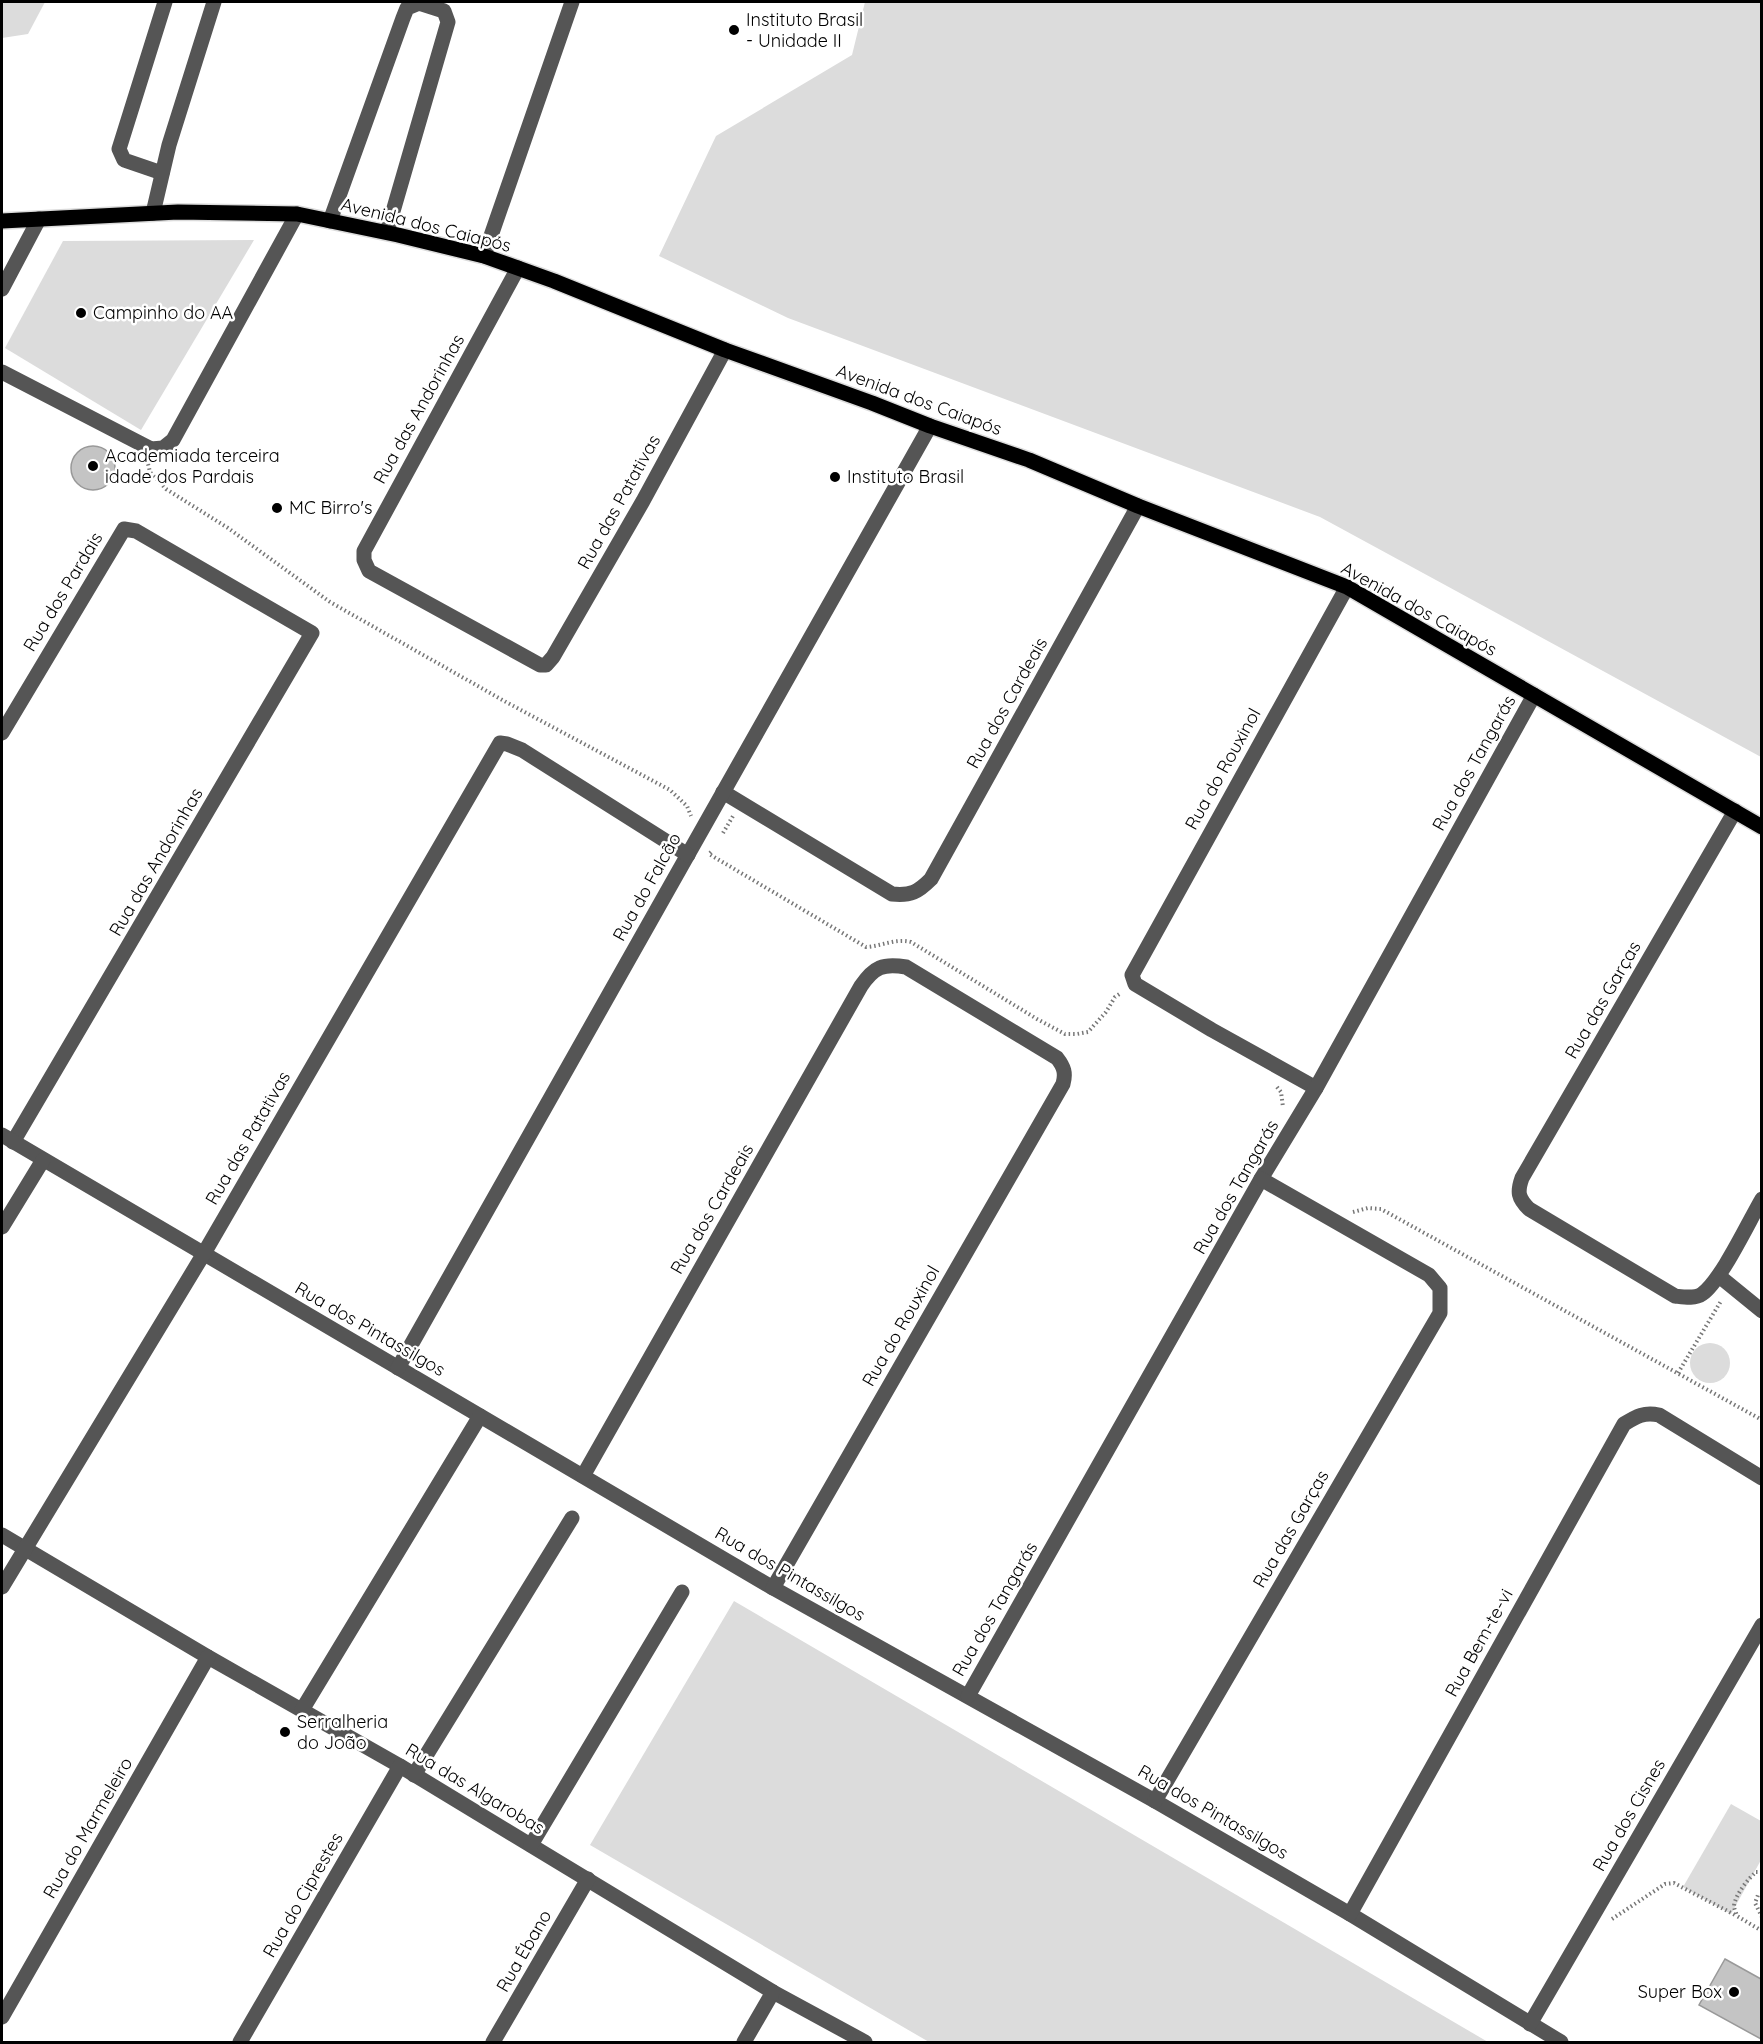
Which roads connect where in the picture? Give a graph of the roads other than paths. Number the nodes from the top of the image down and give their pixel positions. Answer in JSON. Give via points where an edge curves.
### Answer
{"nodes":[{"id":1,"x":165,"y":2,"type":"edge"},
{"id":2,"x":214,"y":2,"type":"edge"},
{"id":3,"x":572,"y":2,"type":"edge"},
{"id":4,"x":162,"y":173,"type":"junction"},
{"id":5,"x":153,"y":213,"type":"junction"},
{"id":6,"x":297,"y":214,"type":"junction"},
{"id":7,"x":39,"y":219,"type":"junction"},
{"id":8,"x":2,"y":221,"type":"edge"},
{"id":9,"x":330,"y":221,"type":"junction"},
{"id":10,"x":387,"y":232,"type":"junction"},
{"id":11,"x":484,"y":256,"type":"junction"},
{"id":12,"x":518,"y":268,"type":"junction"},
{"id":13,"x":2,"y":289,"type":"edge"},
{"id":14,"x":725,"y":350,"type":"junction"},
{"id":15,"x":2,"y":372,"type":"edge"},
{"id":16,"x":930,"y":426,"type":"junction"},
{"id":17,"x":1138,"y":506,"type":"junction"},
{"id":18,"x":121,"y":533,"type":"joint"},
{"id":19,"x":1347,"y":587,"type":"junction"},
{"id":20,"x":540,"y":665,"type":"joint"},
{"id":21,"x":1534,"y":695,"type":"junction"},
{"id":22,"x":2,"y":733,"type":"edge"},
{"id":23,"x":723,"y":792,"type":"junction"},
{"id":24,"x":1735,"y":811,"type":"junction"},
{"id":25,"x":1761,"y":827,"type":"edge"},
{"id":26,"x":688,"y":855,"type":"junction"},
{"id":27,"x":882,"y":966,"type":"joint"},
{"id":28,"x":1316,"y":1088,"type":"junction"},
{"id":29,"x":7,"y":1139,"type":"edge"},
{"id":30,"x":43,"y":1160,"type":"junction"},
{"id":31,"x":1261,"y":1179,"type":"junction"},
{"id":32,"x":1761,"y":1199,"type":"edge"},
{"id":33,"x":2,"y":1227,"type":"edge"},
{"id":34,"x":203,"y":1255,"type":"junction"},
{"id":35,"x":1725,"y":1280,"type":"junction"},
{"id":36,"x":1761,"y":1311,"type":"edge"},
{"id":37,"x":398,"y":1368,"type":"junction"},
{"id":38,"x":480,"y":1416,"type":"junction"},
{"id":39,"x":583,"y":1476,"type":"junction"},
{"id":40,"x":1761,"y":1478,"type":"edge"},
{"id":41,"x":572,"y":1518,"type":"dead end"},
{"id":42,"x":2,"y":1535,"type":"edge"},
{"id":43,"x":25,"y":1549,"type":"junction"},
{"id":44,"x":2,"y":1587,"type":"edge"},
{"id":45,"x":773,"y":1588,"type":"junction"},
{"id":46,"x":682,"y":1592,"type":"dead end"},
{"id":47,"x":1761,"y":1625,"type":"edge"},
{"id":48,"x":208,"y":1657,"type":"junction"},
{"id":49,"x":968,"y":1696,"type":"junction"},
{"id":50,"x":302,"y":1710,"type":"junction"},
{"id":51,"x":400,"y":1766,"type":"junction"},
{"id":52,"x":414,"y":1775,"type":"junction"},
{"id":53,"x":1155,"y":1801,"type":"junction"},
{"id":54,"x":531,"y":1845,"type":"junction"},
{"id":55,"x":588,"y":1879,"type":"junction"},
{"id":56,"x":1350,"y":1914,"type":"junction"},
{"id":57,"x":773,"y":1992,"type":"junction"},
{"id":58,"x":2,"y":2017,"type":"edge"},
{"id":59,"x":1530,"y":2024,"type":"junction"},
{"id":60,"x":240,"y":2043,"type":"edge"},
{"id":61,"x":493,"y":2043,"type":"edge"},
{"id":62,"x":744,"y":2043,"type":"edge"},
{"id":63,"x":865,"y":2043,"type":"edge"},
{"id":64,"x":1561,"y":2043,"type":"edge"}],
"edges":[{"from":1,"to":4,"type":"street","via":[[119,148],[124,160]]},
{"from":2,"to":4,"type":"street"},
{"from":3,"to":11,"type":"street"},
{"from":4,"to":5,"type":"street"},
{"from":5,"to":6,"type":"main road","name":"Avenida dos Caiapós"},
{"from":5,"to":7,"type":"main road","name":"Avenida dos Caiapós"},
{"from":6,"to":9,"type":"main road","name":"Avenida dos Caiapós"},
{"from":6,"to":15,"type":"street","via":[[172,440],[163,448],[151,449]]},
{"from":7,"to":8,"type":"main road","name":"Avenida dos Caiapós"},
{"from":7,"to":13,"type":"street"},
{"from":9,"to":10,"type":"main road","name":"Avenida dos Caiapós"},
{"from":9,"to":10,"type":"street","via":[[407,8],[419,3],[444,11],[448,22]]},
{"from":10,"to":11,"type":"main road","name":"Avenida dos Caiapós"},
{"from":11,"to":12,"type":"main road","name":"Avenida dos Caiapós"},
{"from":12,"to":14,"type":"main road","name":"Avenida dos Caiapós"},
{"from":12,"to":20,"type":"street","name":"Rua das Andorinhas","via":[[364,551],[364,560],[369,570]]},
{"from":14,"to":16,"type":"main road","name":"Avenida dos Caiapós"},
{"from":14,"to":20,"type":"street","name":"Rua das Patativas","via":[[553,657],[546,665]]},
{"from":16,"to":17,"type":"main road","name":"Avenida dos Caiapós","via":[[1029,460]]},
{"from":16,"to":23,"type":"street","name":"Rua do Falcão"},
{"from":17,"to":19,"type":"main road","name":"Avenida dos Caiapós"},
{"from":17,"to":23,"type":"street","name":"Rua dos Cardeais","via":[[932,879],[919,891],[904,896],[892,894]]},
{"from":18,"to":22,"type":"street","name":"Rua dos Pardais"},
{"from":18,"to":29,"type":"street","name":"Rua das Andorinhas","via":[[124,529],[136,531],[312,633]]},
{"from":19,"to":21,"type":"main road","name":"Avenida dos Caiapós"},
{"from":19,"to":28,"type":"street","name":"Rua do Rouxinol","via":[[1132,975],[1135,984]]},
{"from":21,"to":24,"type":"main road","name":"Avenida dos Caiapós"},
{"from":21,"to":28,"type":"street","name":"Rua dos Tangarás"},
{"from":23,"to":26,"type":"street","name":"Rua do Falcão"},
{"from":24,"to":25,"type":"main road","name":"Avenida dos Caiapós"},
{"from":24,"to":35,"type":"street","name":"Rua das Garças","via":[[1518,1190],[1528,1209],[1675,1296],[1702,1294]]},
{"from":26,"to":34,"type":"street","name":"Rua das Patativas","via":[[522,750],[500,743]]},
{"from":26,"to":37,"type":"street","name":"Rua do Falcão"},
{"from":27,"to":39,"type":"street","name":"Rua dos Cardeais","via":[[869,974],[861,986]]},
{"from":27,"to":45,"type":"street","name":"Rua do Rouxinol","via":[[906,967],[1057,1058],[1065,1074],[1063,1084]]},
{"from":28,"to":31,"type":"street","name":"Rua dos Tangarás"},
{"from":29,"to":30,"type":"street","name":"Rua dos Pintassilgos"},
{"from":30,"to":33,"type":"street"},
{"from":30,"to":34,"type":"street","name":"Rua dos Pintassilgos"},
{"from":31,"to":49,"type":"street","name":"Rua dos Tangarás"},
{"from":31,"to":53,"type":"street","name":"Rua das Garças","via":[[1429,1275],[1440,1288],[1440,1313]]},
{"from":32,"to":35,"type":"street"},
{"from":34,"to":37,"type":"street","name":"Rua dos Pintassilgos"},
{"from":34,"to":43,"type":"street","name":"Rua das Patativas"},
{"from":35,"to":36,"type":"street"},
{"from":37,"to":38,"type":"street","name":"Rua dos Pintassilgos"},
{"from":38,"to":39,"type":"street","name":"Rua dos Pintassilgos"},
{"from":38,"to":50,"type":"street"},
{"from":39,"to":45,"type":"street","name":"Rua dos Pintassilgos"},
{"from":40,"to":56,"type":"street","name":"Rua Bem-te-vi","via":[[1659,1415],[1646,1413],[1624,1424]]},
{"from":41,"to":52,"type":"street"},
{"from":42,"to":43,"type":"street","name":"Rua das Algarobas"},
{"from":43,"to":44,"type":"street","name":"Rua das Patativas"},
{"from":43,"to":48,"type":"street","name":"Rua das Algarobas"},
{"from":45,"to":49,"type":"street","name":"Rua dos Pintassilgos"},
{"from":46,"to":54,"type":"street"},
{"from":47,"to":59,"type":"street","name":"Rua dos Cisnes"},
{"from":48,"to":50,"type":"street","name":"Rua das Algarobas"},
{"from":48,"to":58,"type":"street","name":"Rua do Marmeleiro"},
{"from":49,"to":53,"type":"street","name":"Rua dos Pintassilgos"},
{"from":50,"to":51,"type":"street","name":"Rua das Algarobas"},
{"from":51,"to":52,"type":"street","name":"Rua das Algarobas"},
{"from":51,"to":60,"type":"street","name":"Rua do Ciprestes"},
{"from":52,"to":54,"type":"street","name":"Rua das Algarobas"},
{"from":53,"to":56,"type":"street","name":"Rua dos Pintassilgos"},
{"from":54,"to":55,"type":"street","name":"Rua das Algarobas"},
{"from":55,"to":57,"type":"street","name":"Rua das Algarobas"},
{"from":55,"to":61,"type":"street","name":"Rua Ébano"},
{"from":56,"to":59,"type":"street","name":"Rua dos Pintassilgos"},
{"from":57,"to":62,"type":"street"},
{"from":57,"to":63,"type":"street","name":"Rua das Algarobas"},
{"from":59,"to":64,"type":"street","name":"Rua dos Pintassilgos"}]}
